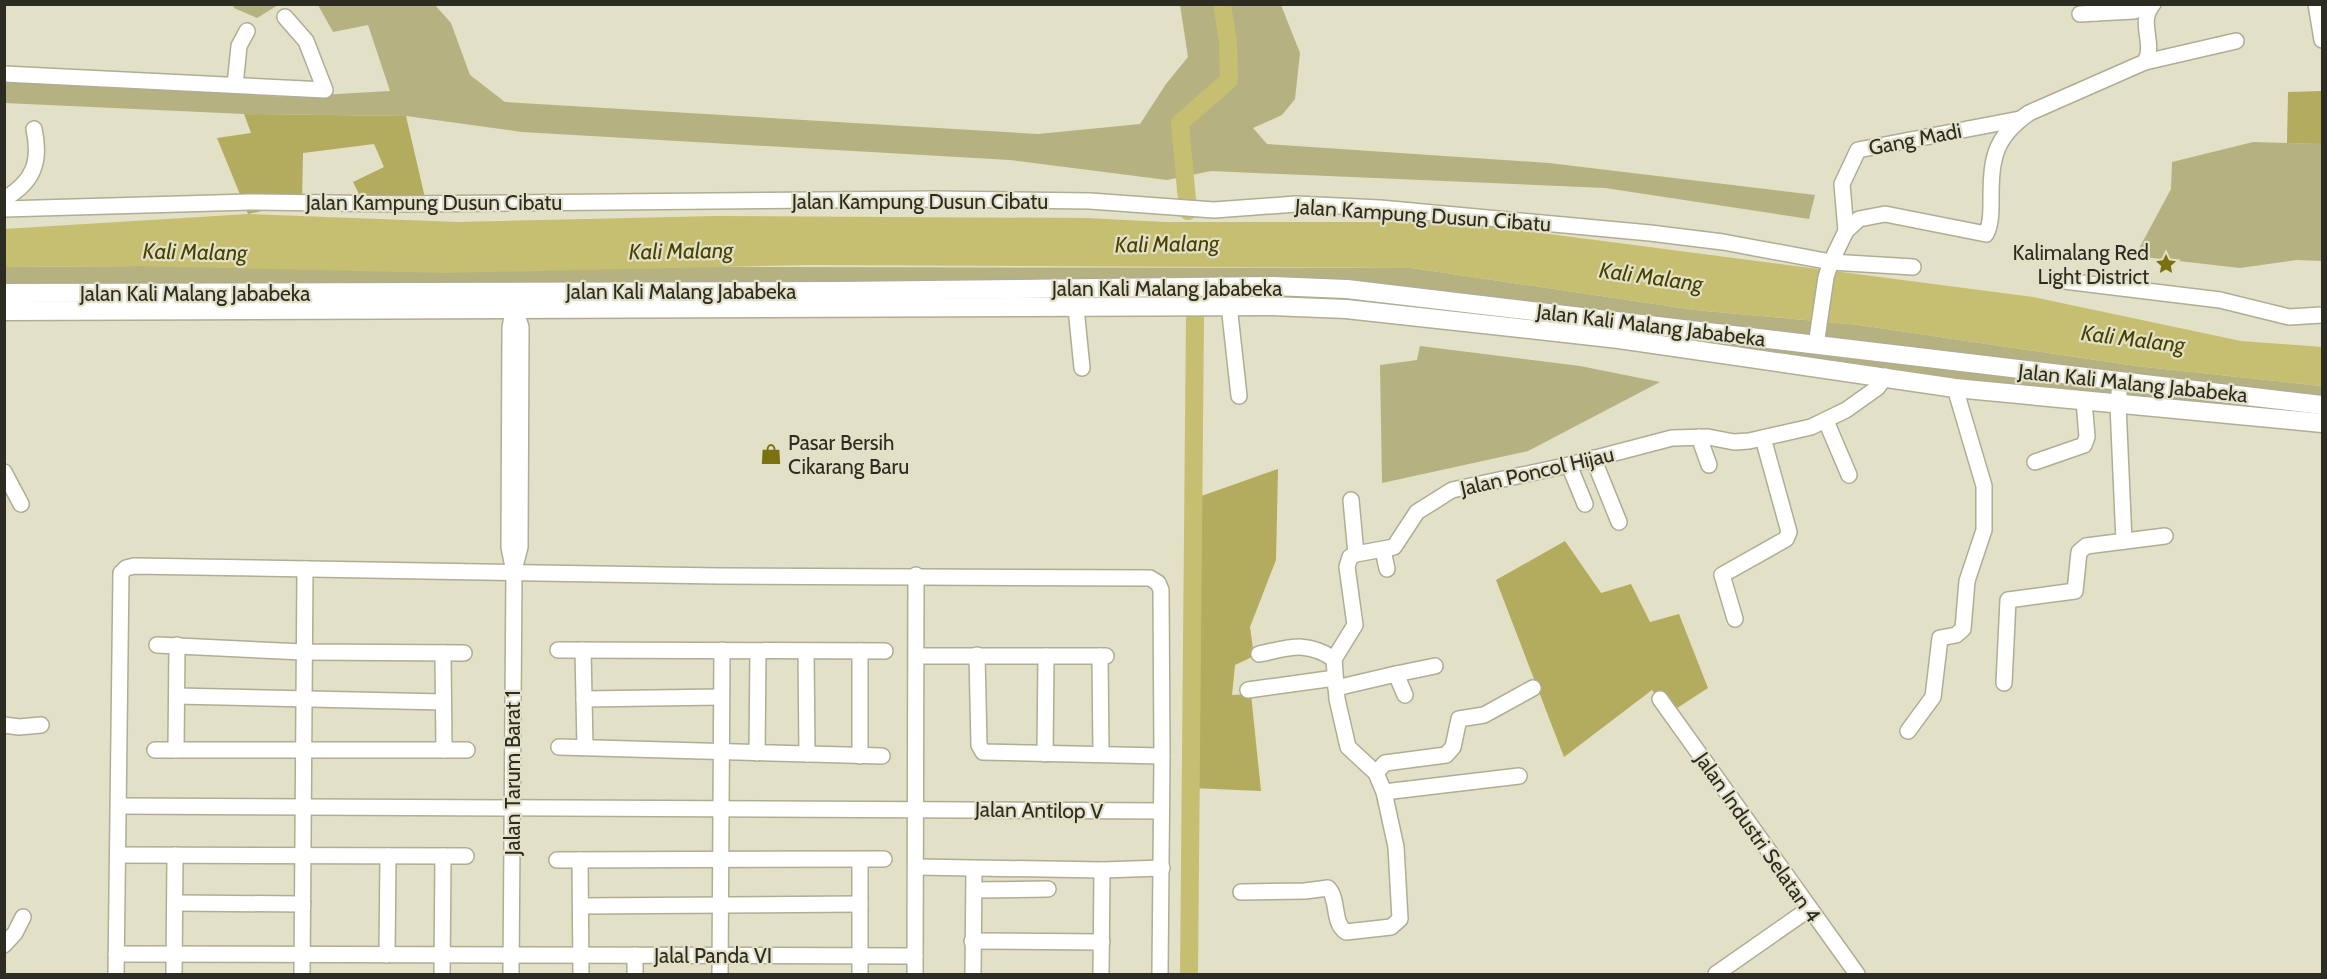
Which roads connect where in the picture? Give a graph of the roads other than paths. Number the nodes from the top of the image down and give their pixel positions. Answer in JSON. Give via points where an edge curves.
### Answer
{"nodes":[{"id":1,"x":2316,"y":4,"type":"edge"},
{"id":2,"x":2147,"y":7,"type":"edge"},
{"id":3,"x":2096,"y":9,"type":"edge"},
{"id":4,"x":2080,"y":14,"type":"dead end"},
{"id":5,"x":285,"y":17,"type":"dead end"},
{"id":6,"x":247,"y":31,"type":"dead end"},
{"id":7,"x":2322,"y":40,"type":"edge"},
{"id":8,"x":2236,"y":41,"type":"dead end"},
{"id":9,"x":2145,"y":62,"type":"junction"},
{"id":10,"x":4,"y":74,"type":"edge"},
{"id":11,"x":235,"y":86,"type":"junction"},
{"id":12,"x":2020,"y":119,"type":"junction"},
{"id":13,"x":34,"y":129,"type":"dead end"},
{"id":14,"x":4,"y":199,"type":"edge"},
{"id":15,"x":4,"y":209,"type":"edge"},
{"id":16,"x":1846,"y":231,"type":"junction"},
{"id":17,"x":1831,"y":262,"type":"junction"},
{"id":18,"x":1913,"y":267,"type":"dead end"},
{"id":19,"x":2056,"y":280,"type":"dead end"},
{"id":20,"x":1221,"y":287,"type":"junction"},
{"id":21,"x":1074,"y":289,"type":"junction"},
{"id":22,"x":4,"y":293,"type":"edge"},
{"id":23,"x":1159,"y":298,"type":"junction"},
{"id":24,"x":515,"y":300,"type":"junction"},
{"id":25,"x":1224,"y":306,"type":"junction"},
{"id":26,"x":1075,"y":307,"type":"junction"},
{"id":27,"x":4,"y":311,"type":"edge"},
{"id":28,"x":2322,"y":315,"type":"edge"},
{"id":29,"x":1579,"y":325,"type":"junction"},
{"id":30,"x":1817,"y":339,"type":"junction"},
{"id":31,"x":1082,"y":368,"type":"dead end"},
{"id":32,"x":1886,"y":376,"type":"junction"},
{"id":33,"x":2120,"y":382,"type":"junction"},
{"id":34,"x":1955,"y":388,"type":"junction"},
{"id":35,"x":1239,"y":396,"type":"dead end"},
{"id":36,"x":2084,"y":401,"type":"junction"},
{"id":37,"x":2118,"y":405,"type":"junction"},
{"id":38,"x":2322,"y":405,"type":"edge"},
{"id":39,"x":1826,"y":421,"type":"junction"},
{"id":40,"x":2322,"y":423,"type":"edge"},
{"id":41,"x":1699,"y":437,"type":"junction"},
{"id":42,"x":1763,"y":438,"type":"junction"},
{"id":43,"x":1593,"y":458,"type":"junction"},
{"id":44,"x":2035,"y":462,"type":"dead end"},
{"id":45,"x":1569,"y":465,"type":"junction"},
{"id":46,"x":1709,"y":465,"type":"dead end"},
{"id":47,"x":4,"y":472,"type":"edge"},
{"id":48,"x":1849,"y":476,"type":"dead end"},
{"id":49,"x":1350,"y":500,"type":"dead end"},
{"id":50,"x":21,"y":504,"type":"dead end"},
{"id":51,"x":1585,"y":504,"type":"dead end"},
{"id":52,"x":1619,"y":522,"type":"dead end"},
{"id":53,"x":2165,"y":536,"type":"dead end"},
{"id":54,"x":2124,"y":541,"type":"junction"},
{"id":55,"x":1383,"y":550,"type":"junction"},
{"id":56,"x":1356,"y":554,"type":"junction"},
{"id":57,"x":305,"y":569,"type":"junction"},
{"id":58,"x":1387,"y":569,"type":"dead end"},
{"id":59,"x":514,"y":572,"type":"junction"},
{"id":60,"x":916,"y":575,"type":"junction"},
{"id":61,"x":1735,"y":619,"type":"dead end"},
{"id":62,"x":157,"y":645,"type":"dead end"},
{"id":63,"x":177,"y":645,"type":"junction"},
{"id":64,"x":558,"y":650,"type":"dead end"},
{"id":65,"x":583,"y":650,"type":"junction"},
{"id":66,"x":722,"y":650,"type":"junction"},
{"id":67,"x":758,"y":651,"type":"junction"},
{"id":68,"x":806,"y":651,"type":"junction"},
{"id":69,"x":860,"y":651,"type":"junction"},
{"id":70,"x":885,"y":651,"type":"dead end"},
{"id":71,"x":303,"y":652,"type":"junction"},
{"id":72,"x":464,"y":652,"type":"dead end"},
{"id":73,"x":443,"y":653,"type":"junction"},
{"id":74,"x":1259,"y":654,"type":"dead end"},
{"id":75,"x":977,"y":655,"type":"junction"},
{"id":76,"x":917,"y":656,"type":"junction"},
{"id":77,"x":1046,"y":656,"type":"junction"},
{"id":78,"x":1334,"y":659,"type":"junction"},
{"id":79,"x":1435,"y":666,"type":"dead end"},
{"id":80,"x":1396,"y":674,"type":"junction"},
{"id":81,"x":1335,"y":683,"type":"junction"},
{"id":82,"x":2004,"y":683,"type":"dead end"},
{"id":83,"x":1533,"y":688,"type":"dead end"},
{"id":84,"x":1248,"y":690,"type":"dead end"},
{"id":85,"x":1405,"y":695,"type":"dead end"},
{"id":86,"x":177,"y":696,"type":"junction"},
{"id":87,"x":721,"y":697,"type":"junction"},
{"id":88,"x":584,"y":699,"type":"junction"},
{"id":89,"x":1660,"y":699,"type":"dead end"},
{"id":90,"x":304,"y":700,"type":"junction"},
{"id":91,"x":442,"y":702,"type":"junction"},
{"id":92,"x":4,"y":725,"type":"edge"},
{"id":93,"x":41,"y":725,"type":"dead end"},
{"id":94,"x":1908,"y":731,"type":"dead end"},
{"id":95,"x":559,"y":747,"type":"dead end"},
{"id":96,"x":585,"y":747,"type":"junction"},
{"id":97,"x":155,"y":750,"type":"dead end"},
{"id":98,"x":176,"y":750,"type":"junction"},
{"id":99,"x":304,"y":750,"type":"junction"},
{"id":100,"x":444,"y":750,"type":"junction"},
{"id":101,"x":467,"y":750,"type":"dead end"},
{"id":102,"x":721,"y":752,"type":"junction"},
{"id":103,"x":757,"y":753,"type":"junction"},
{"id":104,"x":807,"y":754,"type":"junction"},
{"id":105,"x":1045,"y":754,"type":"junction"},
{"id":106,"x":1101,"y":754,"type":"junction"},
{"id":107,"x":860,"y":756,"type":"junction"},
{"id":108,"x":882,"y":756,"type":"dead end"},
{"id":109,"x":1162,"y":756,"type":"junction"},
{"id":110,"x":1376,"y":773,"type":"junction"},
{"id":111,"x":1519,"y":776,"type":"dead end"},
{"id":112,"x":1384,"y":792,"type":"junction"},
{"id":113,"x":119,"y":806,"type":"junction"},
{"id":114,"x":304,"y":807,"type":"junction"},
{"id":115,"x":512,"y":808,"type":"junction"},
{"id":116,"x":721,"y":809,"type":"junction"},
{"id":117,"x":916,"y":809,"type":"junction"},
{"id":118,"x":1161,"y":811,"type":"junction"},
{"id":119,"x":118,"y":855,"type":"junction"},
{"id":120,"x":175,"y":855,"type":"junction"},
{"id":121,"x":303,"y":856,"type":"junction"},
{"id":122,"x":388,"y":856,"type":"junction"},
{"id":123,"x":443,"y":856,"type":"junction"},
{"id":124,"x":466,"y":856,"type":"dead end"},
{"id":125,"x":557,"y":860,"type":"dead end"},
{"id":126,"x":580,"y":860,"type":"junction"},
{"id":127,"x":860,"y":860,"type":"junction"},
{"id":128,"x":884,"y":860,"type":"dead end"},
{"id":129,"x":721,"y":861,"type":"junction"},
{"id":130,"x":916,"y":867,"type":"junction"},
{"id":131,"x":1162,"y":868,"type":"junction"},
{"id":132,"x":974,"y":869,"type":"junction"},
{"id":133,"x":1048,"y":869,"type":"junction"},
{"id":134,"x":1102,"y":870,"type":"junction"},
{"id":135,"x":974,"y":890,"type":"junction"},
{"id":136,"x":1241,"y":892,"type":"dead end"},
{"id":137,"x":175,"y":903,"type":"junction"},
{"id":138,"x":303,"y":904,"type":"junction"},
{"id":139,"x":860,"y":904,"type":"junction"},
{"id":140,"x":720,"y":905,"type":"junction"},
{"id":141,"x":580,"y":906,"type":"junction"},
{"id":142,"x":1809,"y":909,"type":"junction"},
{"id":143,"x":23,"y":917,"type":"dead end"},
{"id":144,"x":972,"y":941,"type":"junction"},
{"id":145,"x":1101,"y":942,"type":"junction"},
{"id":146,"x":4,"y":945,"type":"edge"},
{"id":147,"x":116,"y":954,"type":"junction"},
{"id":148,"x":174,"y":954,"type":"junction"},
{"id":149,"x":303,"y":954,"type":"junction"},
{"id":150,"x":387,"y":954,"type":"junction"},
{"id":151,"x":442,"y":955,"type":"junction"},
{"id":152,"x":511,"y":955,"type":"junction"},
{"id":153,"x":581,"y":955,"type":"junction"},
{"id":154,"x":635,"y":955,"type":"junction"},
{"id":155,"x":720,"y":955,"type":"junction"},
{"id":156,"x":860,"y":956,"type":"junction"},
{"id":157,"x":915,"y":956,"type":"junction"},
{"id":158,"x":116,"y":975,"type":"edge"},
{"id":159,"x":174,"y":975,"type":"edge"},
{"id":160,"x":302,"y":975,"type":"edge"},
{"id":161,"x":442,"y":975,"type":"edge"},
{"id":162,"x":511,"y":975,"type":"edge"},
{"id":163,"x":581,"y":975,"type":"edge"},
{"id":164,"x":635,"y":975,"type":"edge"},
{"id":165,"x":720,"y":975,"type":"edge"},
{"id":166,"x":860,"y":975,"type":"edge"},
{"id":167,"x":915,"y":975,"type":"edge"},
{"id":168,"x":973,"y":975,"type":"edge"},
{"id":169,"x":1101,"y":975,"type":"edge"},
{"id":170,"x":1160,"y":975,"type":"edge"},
{"id":171,"x":1716,"y":975,"type":"edge"},
{"id":172,"x":1857,"y":975,"type":"edge"}],
"edges":[{"from":1,"to":7,"type":"street"},
{"from":2,"to":3,"type":"street","via":[[2134,11]]},
{"from":2,"to":9,"type":"street"},
{"from":3,"to":4,"type":"street"},
{"from":5,"to":11,"type":"street","via":[[306,40],[325,90]]},
{"from":6,"to":11,"type":"street","via":[[239,46]]},
{"from":8,"to":9,"type":"street"},
{"from":9,"to":12,"type":"street"},
{"from":10,"to":11,"type":"street"},
{"from":12,"to":16,"type":"street","name":"Gang Madi","via":[[1858,150],[1842,184]]},
{"from":12,"to":16,"type":"street","via":[[2001,139],[1994,155],[1991,218],[1985,234],[1885,214],[1865,216]]},
{"from":13,"to":14,"type":"street","via":[[39,151],[35,166],[18,190]]},
{"from":15,"to":17,"type":"street","name":"Jalan Kampung Dusun Cibatu","via":[[250,202],[1090,201],[1214,210],[1296,204],[1391,208],[1660,234]]},
{"from":16,"to":17,"type":"street"},
{"from":17,"to":18,"type":"street","name":"Jalan Kampung Dusun Cibatu"},
{"from":17,"to":30,"type":"street"},
{"from":19,"to":28,"type":"street","via":[[2198,297],[2289,317]]},
{"from":20,"to":23,"type":"main road","name":"Jalan Kali Malang Jababeka"},
{"from":20,"to":25,"type":"street"},
{"from":20,"to":29,"type":"main road","name":"Jalan Kali Malang Jababeka","via":[[1347,289]]},
{"from":21,"to":23,"type":"main road","name":"Jalan Kali Malang Jababeka"},
{"from":21,"to":24,"type":"main road","name":"Jalan Kali Malang Jababeka"},
{"from":21,"to":26,"type":"street"},
{"from":22,"to":24,"type":"main road","name":"Jalan Kali Malang Jababeka"},
{"from":23,"to":25,"type":"main road","name":"Jalan Kali Malang Jababeka"},
{"from":23,"to":26,"type":"main road","name":"Jalan Kali Malang Jababeka"},
{"from":24,"to":26,"type":"main road","name":"Jalan Kali Malang Jababeka"},
{"from":24,"to":27,"type":"main road","name":"Jalan Kali Malang Jababeka"},
{"from":24,"to":59,"type":"street","name":"Jalan Tarum Barat 1","via":[[521,327],[521,385],[520,547]]},
{"from":25,"to":29,"type":"main road","name":"Jalan Kali Malang Jababeka","via":[[1346,309]]},
{"from":25,"to":35,"type":"street"},
{"from":26,"to":31,"type":"street"},
{"from":29,"to":30,"type":"main road","name":"Jalan Kali Malang Jababeka"},
{"from":29,"to":32,"type":"main road","name":"Jalan Kali Malang Jababeka"},
{"from":30,"to":33,"type":"main road","name":"Jalan Kali Malang Jababeka"},
{"from":32,"to":34,"type":"main road","name":"Jalan Kali Malang Jababeka"},
{"from":32,"to":39,"type":"street","name":"Jalan Poncol Hijau","via":[[1877,388]]},
{"from":33,"to":37,"type":"street"},
{"from":33,"to":38,"type":"main road","name":"Jalan Kali Malang Jababeka"},
{"from":34,"to":36,"type":"main road","name":"Jalan Kali Malang Jababeka"},
{"from":34,"to":94,"type":"street","via":[[1984,486],[1984,530],[1967,581],[1963,629],[1956,635],[1940,638],[1933,697]]},
{"from":36,"to":37,"type":"main road","name":"Jalan Kali Malang Jababeka"},
{"from":36,"to":44,"type":"street","via":[[2084,445]]},
{"from":37,"to":40,"type":"main road","name":"Jalan Kali Malang Jababeka"},
{"from":37,"to":54,"type":"street"},
{"from":39,"to":42,"type":"street","name":"Jalan Poncol Hijau"},
{"from":39,"to":48,"type":"street"},
{"from":41,"to":42,"type":"street","name":"Jalan Poncol Hijau","via":[[1734,442]]},
{"from":41,"to":43,"type":"street","name":"Jalan Poncol Hijau","via":[[1672,438]]},
{"from":41,"to":46,"type":"street"},
{"from":42,"to":61,"type":"street","via":[[1789,532],[1786,539],[1722,575]]},
{"from":43,"to":45,"type":"street","name":"Jalan Poncol Hijau"},
{"from":43,"to":52,"type":"street"},
{"from":45,"to":51,"type":"street"},
{"from":45,"to":55,"type":"street","name":"Jalan Poncol Hijau","via":[[1452,490],[1417,512],[1399,543]]},
{"from":47,"to":50,"type":"street"},
{"from":49,"to":56,"type":"street"},
{"from":53,"to":54,"type":"street"},
{"from":54,"to":82,"type":"street","via":[[2080,550],[2075,591],[2007,600]]},
{"from":55,"to":56,"type":"street"},
{"from":55,"to":58,"type":"street"},
{"from":56,"to":78,"type":"street","via":[[1350,557],[1347,567],[1354,625]]},
{"from":57,"to":59,"type":"street"},
{"from":57,"to":71,"type":"street"},
{"from":57,"to":113,"type":"street","via":[[134,566],[123,570]]},
{"from":59,"to":60,"type":"street"},
{"from":59,"to":115,"type":"street","name":"Jalan Tarum Barat 1"},
{"from":60,"to":76,"type":"street"},
{"from":60,"to":109,"type":"street","via":[[1155,580],[1161,590]]},
{"from":62,"to":63,"type":"street"},
{"from":63,"to":71,"type":"street"},
{"from":63,"to":86,"type":"street"},
{"from":64,"to":65,"type":"street"},
{"from":65,"to":66,"type":"street"},
{"from":65,"to":88,"type":"street"},
{"from":66,"to":67,"type":"street"},
{"from":66,"to":87,"type":"street"},
{"from":67,"to":68,"type":"street"},
{"from":67,"to":103,"type":"street"},
{"from":68,"to":69,"type":"street"},
{"from":68,"to":104,"type":"street"},
{"from":69,"to":70,"type":"street"},
{"from":69,"to":107,"type":"street"},
{"from":71,"to":73,"type":"street"},
{"from":71,"to":90,"type":"street"},
{"from":72,"to":73,"type":"street"},
{"from":73,"to":91,"type":"street"},
{"from":74,"to":78,"type":"street","via":[[1309,647]]},
{"from":75,"to":76,"type":"street"},
{"from":75,"to":77,"type":"street"},
{"from":75,"to":105,"type":"street","via":[[981,750],[987,754]]},
{"from":76,"to":117,"type":"street"},
{"from":77,"to":105,"type":"street"},
{"from":77,"to":106,"type":"street","via":[[1103,656]]},
{"from":78,"to":81,"type":"street"},
{"from":79,"to":80,"type":"street"},
{"from":80,"to":81,"type":"street"},
{"from":80,"to":85,"type":"street"},
{"from":81,"to":84,"type":"street"},
{"from":81,"to":110,"type":"street","via":[[1348,747]]},
{"from":83,"to":110,"type":"street","via":[[1484,715],[1459,719],[1453,747],[1446,755],[1385,763]]},
{"from":86,"to":90,"type":"street"},
{"from":86,"to":98,"type":"street"},
{"from":87,"to":88,"type":"street"},
{"from":87,"to":102,"type":"street"},
{"from":88,"to":96,"type":"street"},
{"from":89,"to":142,"type":"street","name":"Jalan Industri Selatan 4"},
{"from":90,"to":91,"type":"street"},
{"from":90,"to":99,"type":"street"},
{"from":91,"to":100,"type":"street"},
{"from":92,"to":93,"type":"street"},
{"from":95,"to":96,"type":"street"},
{"from":96,"to":102,"type":"street"},
{"from":97,"to":98,"type":"street"},
{"from":98,"to":99,"type":"street"},
{"from":99,"to":100,"type":"street"},
{"from":99,"to":114,"type":"street"},
{"from":100,"to":101,"type":"street"},
{"from":102,"to":103,"type":"street"},
{"from":102,"to":116,"type":"street"},
{"from":103,"to":104,"type":"street"},
{"from":104,"to":107,"type":"street"},
{"from":105,"to":106,"type":"street"},
{"from":106,"to":109,"type":"street"},
{"from":107,"to":108,"type":"street"},
{"from":109,"to":118,"type":"street"},
{"from":110,"to":112,"type":"street"},
{"from":111,"to":112,"type":"street"},
{"from":112,"to":136,"type":"street","via":[[1396,847],[1399,922],[1390,927],[1346,932],[1340,925],[1330,890]]},
{"from":113,"to":114,"type":"street","name":"Jalan Antilop V"},
{"from":113,"to":119,"type":"street"},
{"from":114,"to":115,"type":"street","name":"Jalan Antilop V"},
{"from":114,"to":121,"type":"street"},
{"from":115,"to":116,"type":"street","name":"Jalan Antilop V"},
{"from":115,"to":152,"type":"street","name":"Jalan Tarum Barat 1"},
{"from":116,"to":117,"type":"street","name":"Jalan Antilop V"},
{"from":116,"to":129,"type":"street"},
{"from":117,"to":118,"type":"street","name":"Jalan Antilop V"},
{"from":117,"to":130,"type":"street"},
{"from":118,"to":131,"type":"street"},
{"from":119,"to":120,"type":"street"},
{"from":119,"to":147,"type":"street"},
{"from":120,"to":121,"type":"street"},
{"from":120,"to":137,"type":"street"},
{"from":121,"to":122,"type":"street"},
{"from":121,"to":138,"type":"street"},
{"from":122,"to":123,"type":"street"},
{"from":122,"to":150,"type":"street"},
{"from":123,"to":124,"type":"street"},
{"from":123,"to":151,"type":"street"},
{"from":125,"to":126,"type":"street"},
{"from":126,"to":129,"type":"street"},
{"from":126,"to":141,"type":"street"},
{"from":127,"to":128,"type":"street"},
{"from":127,"to":129,"type":"street"},
{"from":127,"to":139,"type":"street"},
{"from":129,"to":140,"type":"street"},
{"from":130,"to":132,"type":"street"},
{"from":130,"to":157,"type":"street"},
{"from":131,"to":134,"type":"street"},
{"from":131,"to":170,"type":"street"},
{"from":132,"to":133,"type":"street"},
{"from":132,"to":135,"type":"street"},
{"from":133,"to":134,"type":"street"},
{"from":133,"to":135,"type":"street","via":[[1048,896]]},
{"from":134,"to":145,"type":"street"},
{"from":135,"to":144,"type":"street"},
{"from":137,"to":138,"type":"street"},
{"from":137,"to":148,"type":"street"},
{"from":138,"to":149,"type":"street"},
{"from":139,"to":140,"type":"street"},
{"from":139,"to":156,"type":"street"},
{"from":140,"to":141,"type":"street"},
{"from":140,"to":155,"type":"street"},
{"from":141,"to":153,"type":"street"},
{"from":142,"to":171,"type":"street"},
{"from":142,"to":172,"type":"street","name":"Jalan Industri Selatan 4"},
{"from":143,"to":146,"type":"street"},
{"from":144,"to":145,"type":"street"},
{"from":144,"to":168,"type":"street"},
{"from":145,"to":169,"type":"street"},
{"from":147,"to":148,"type":"street","name":"Jalal Panda VI"},
{"from":147,"to":158,"type":"street"},
{"from":148,"to":149,"type":"street","name":"Jalal Panda VI"},
{"from":148,"to":159,"type":"street"},
{"from":149,"to":150,"type":"street","name":"Jalal Panda VI"},
{"from":149,"to":160,"type":"street"},
{"from":150,"to":151,"type":"street","name":"Jalal Panda VI"},
{"from":151,"to":152,"type":"street","name":"Jalal Panda VI"},
{"from":151,"to":161,"type":"street"},
{"from":152,"to":153,"type":"street","name":"Jalal Panda VI"},
{"from":152,"to":162,"type":"street","name":"Jalan Tarum Barat 1"},
{"from":153,"to":154,"type":"street","name":"Jalal Panda VI"},
{"from":153,"to":163,"type":"street"},
{"from":154,"to":155,"type":"street","name":"Jalal Panda VI"},
{"from":154,"to":164,"type":"street"},
{"from":155,"to":156,"type":"street","name":"Jalal Panda VI"},
{"from":155,"to":165,"type":"street"},
{"from":156,"to":157,"type":"street","name":"Jalal Panda VI"},
{"from":156,"to":166,"type":"street"},
{"from":157,"to":167,"type":"street"}]}
